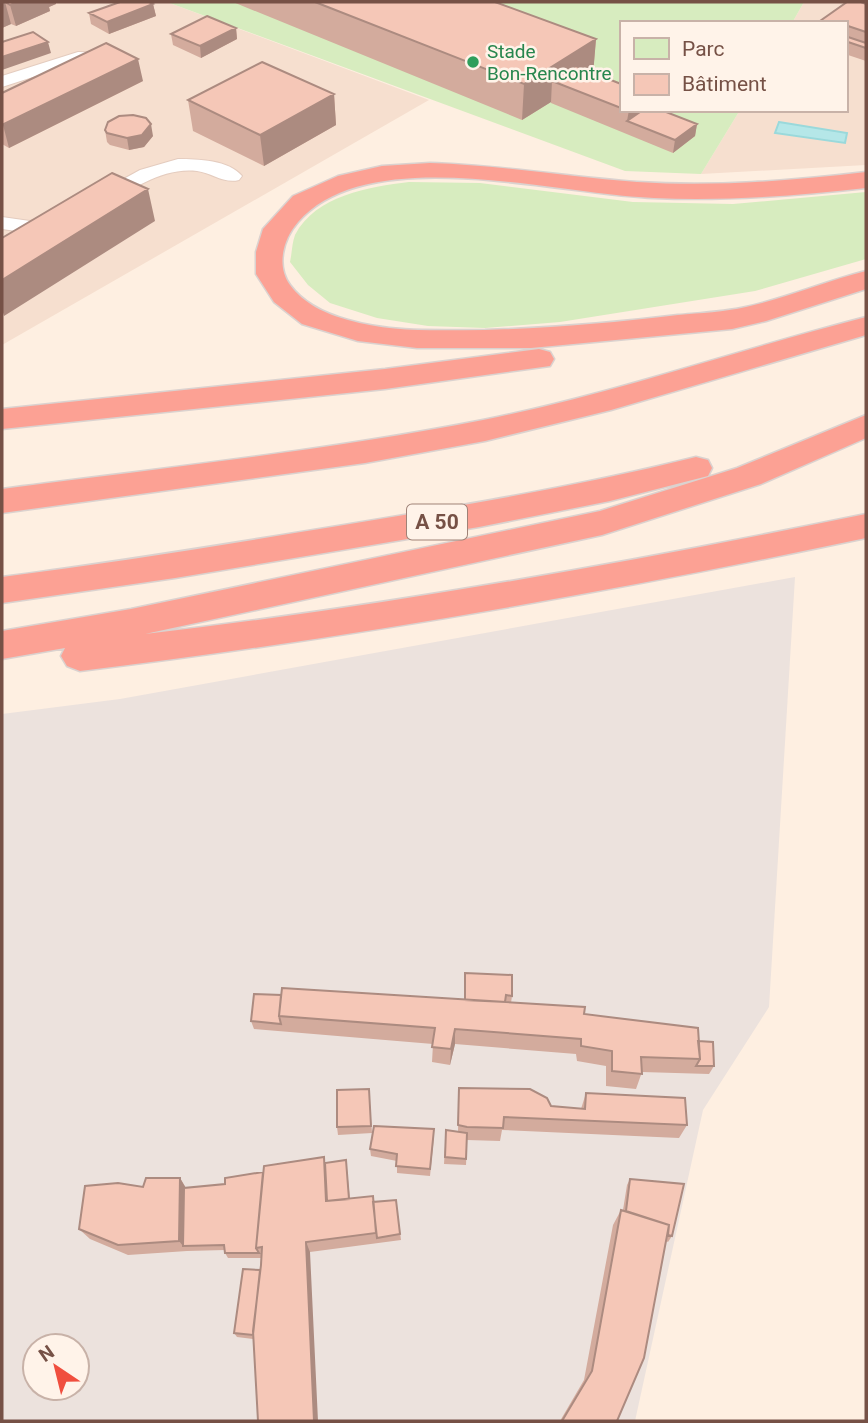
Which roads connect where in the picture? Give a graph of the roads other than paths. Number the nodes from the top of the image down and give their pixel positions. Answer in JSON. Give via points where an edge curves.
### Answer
{"nodes":[{"id":1,"x":106,"y":58,"type":"edge"},
{"id":2,"x":2,"y":82,"type":"edge"},
{"id":3,"x":232,"y":176,"type":"dead end"},
{"id":4,"x":866,"y":180,"type":"edge"},
{"id":5,"x":2,"y":223,"type":"edge"},
{"id":6,"x":866,"y":279,"type":"edge"},
{"id":7,"x":756,"y":315,"type":"junction"},
{"id":8,"x":866,"y":326,"type":"edge"},
{"id":9,"x":2,"y":419,"type":"edge"},
{"id":10,"x":866,"y":423,"type":"edge"},
{"id":11,"x":2,"y":501,"type":"edge"},
{"id":12,"x":866,"y":526,"type":"edge"},
{"id":13,"x":2,"y":590,"type":"edge"},
{"id":14,"x":2,"y":645,"type":"edge"},
{"id":15,"x":2,"y":664,"type":"edge"}],
"edges":[{"from":1,"to":2,"type":"lane","via":[[78,57]]},
{"from":3,"to":5,"type":"lane","via":[[207,166],[171,165],[80,211],[30,227]]},
{"from":4,"to":7,"type":"highway","via":[[779,189],[684,191],[612,188],[508,174],[413,171],[367,175],[314,192],[286,214],[273,238],[269,272],[284,298],[318,321],[377,336],[562,338]]},
{"from":6,"to":7,"type":"highway"},
{"from":7,"to":9,"type":"highway","via":[[581,354]]},
{"from":8,"to":11,"type":"highway","via":[[600,403],[485,430],[365,452]]},
{"from":10,"to":13,"type":"highway","number":"A 50","via":[[598,492],[104,578]]},
{"from":10,"to":14,"type":"highway","via":[[749,476],[602,523],[144,620]]},
{"from":12,"to":15,"type":"highway","via":[[399,612]]}]}
